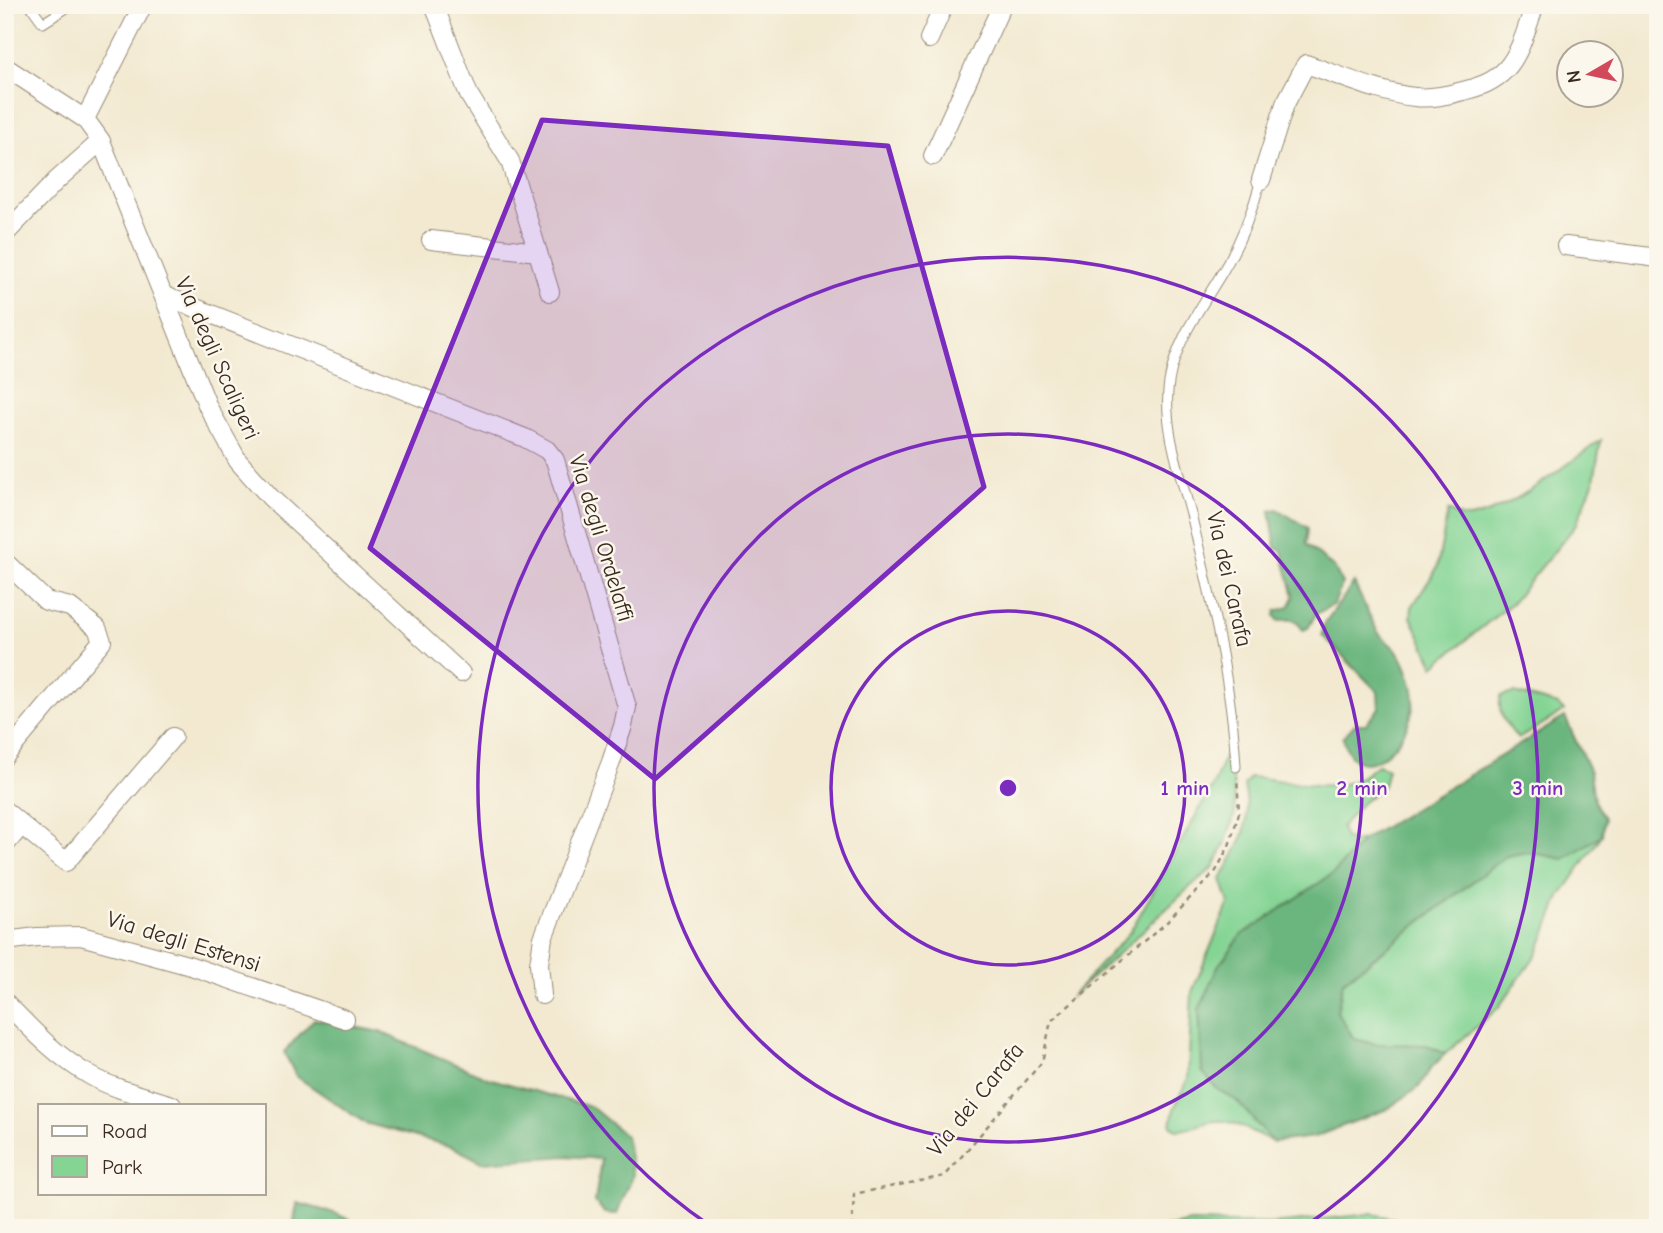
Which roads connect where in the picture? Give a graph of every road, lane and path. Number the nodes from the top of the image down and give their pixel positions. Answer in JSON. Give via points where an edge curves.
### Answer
{"nodes":[{"id":1,"x":30,"y":5,"type":"edge"},
{"id":2,"x":143,"y":5,"type":"edge"},
{"id":3,"x":434,"y":5,"type":"edge"},
{"id":4,"x":944,"y":5,"type":"edge"},
{"id":5,"x":1002,"y":5,"type":"edge"},
{"id":6,"x":1535,"y":5,"type":"edge"},
{"id":7,"x":68,"y":7,"type":"dead end"},
{"id":8,"x":929,"y":39,"type":"dead end"},
{"id":9,"x":5,"y":67,"type":"edge"},
{"id":10,"x":85,"y":119,"type":"junction"},
{"id":11,"x":101,"y":141,"type":"junction"},
{"id":12,"x":933,"y":156,"type":"dead end"},
{"id":13,"x":1261,"y":180,"type":"joint"},
{"id":14,"x":5,"y":234,"type":"edge"},
{"id":15,"x":430,"y":240,"type":"dead end"},
{"id":16,"x":1566,"y":246,"type":"dead end"},
{"id":17,"x":538,"y":252,"type":"junction"},
{"id":18,"x":1658,"y":258,"type":"edge"},
{"id":19,"x":550,"y":292,"type":"dead end"},
{"id":20,"x":163,"y":295,"type":"junction"},
{"id":21,"x":5,"y":562,"type":"edge"},
{"id":22,"x":461,"y":673,"type":"dead end"},
{"id":23,"x":173,"y":737,"type":"dead end"},
{"id":24,"x":5,"y":756,"type":"edge"},
{"id":25,"x":1236,"y":767,"type":"joint"},
{"id":26,"x":5,"y":811,"type":"edge"},
{"id":27,"x":22,"y":825,"type":"junction"},
{"id":28,"x":5,"y":845,"type":"edge"},
{"id":29,"x":5,"y":942,"type":"edge"},
{"id":30,"x":542,"y":995,"type":"dead end"},
{"id":31,"x":5,"y":1002,"type":"edge"},
{"id":32,"x":345,"y":1019,"type":"dead end"},
{"id":33,"x":169,"y":1104,"type":"edge"},
{"id":34,"x":852,"y":1228,"type":"edge"}],
"edges":[{"from":1,"to":7,"type":"lane","via":[[43,23]]},
{"from":2,"to":10,"type":"street"},
{"from":3,"to":17,"type":"street","via":[[469,95],[510,161]]},
{"from":4,"to":8,"type":"street"},
{"from":5,"to":12,"type":"street"},
{"from":6,"to":13,"type":"street","name":"Via dei Carafa","via":[[1507,68],[1477,88],[1417,97],[1306,64],[1285,104]]},
{"from":9,"to":10,"type":"street","name":"Via degli Scaligeri"},
{"from":10,"to":11,"type":"street","name":"Via degli Scaligeri"},
{"from":11,"to":14,"type":"street"},
{"from":11,"to":20,"type":"street","name":"Via degli Scaligeri"},
{"from":13,"to":25,"type":"lane","name":"Via dei Carafa","via":[[1234,251],[1183,340],[1168,393],[1173,440],[1225,667]]},
{"from":15,"to":17,"type":"street"},
{"from":16,"to":18,"type":"street"},
{"from":17,"to":19,"type":"street"},
{"from":20,"to":22,"type":"street","name":"Via degli Scaligeri","via":[[208,407],[238,461],[271,498]]},
{"from":20,"to":30,"type":"street","name":"Via degli Ordelaffi","via":[[525,438],[555,460],[627,707],[611,762],[543,938],[539,964]]},
{"from":21,"to":24,"type":"street","via":[[46,601],[70,607],[97,628],[102,641]]},
{"from":23,"to":27,"type":"street","via":[[66,862]]},
{"from":25,"to":34,"type":"path","name":"Via dei Carafa","via":[[1239,813],[1216,871],[1166,923],[1051,1021],[1042,1062],[945,1176],[854,1194]]},
{"from":26,"to":27,"type":"street"},
{"from":27,"to":28,"type":"street"},
{"from":29,"to":32,"type":"street","name":"Via degli Estensi","via":[[81,936],[210,972]]},
{"from":31,"to":33,"type":"street","via":[[60,1056],[90,1076]]}]}
